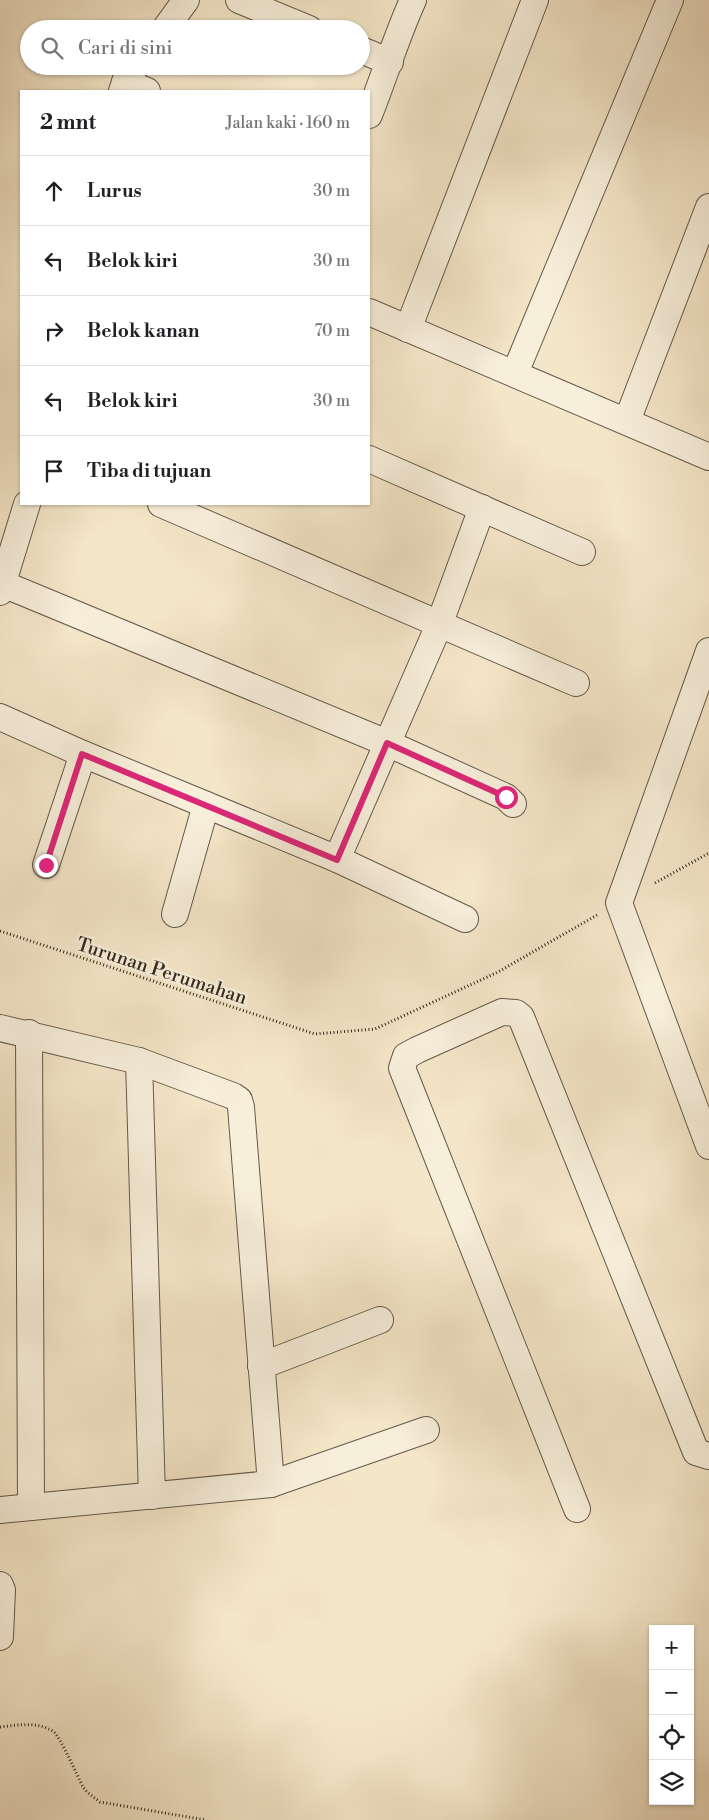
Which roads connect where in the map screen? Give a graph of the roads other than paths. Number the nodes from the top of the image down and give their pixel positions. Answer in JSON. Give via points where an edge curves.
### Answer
{"nodes":[{"id":1,"x":186,"y":0,"type":"edge"},
{"id":2,"x":239,"y":0,"type":"edge"},
{"id":3,"x":413,"y":0,"type":"edge"},
{"id":4,"x":535,"y":0,"type":"edge"},
{"id":5,"x":670,"y":0,"type":"edge"},
{"id":6,"x":172,"y":20,"type":"edge"},
{"id":7,"x":287,"y":20,"type":"edge"},
{"id":8,"x":370,"y":54,"type":"edge"},
{"id":9,"x":390,"y":62,"type":"junction"},
{"id":10,"x":370,"y":112,"type":"edge"},
{"id":11,"x":709,"y":207,"type":"edge"},
{"id":12,"x":370,"y":312,"type":"edge"},
{"id":13,"x":408,"y":329,"type":"junction"},
{"id":14,"x":515,"y":374,"type":"junction"},
{"id":15,"x":627,"y":421,"type":"junction"},
{"id":16,"x":709,"y":457,"type":"edge"},
{"id":17,"x":370,"y":459,"type":"edge"},
{"id":18,"x":27,"y":505,"type":"edge"},
{"id":19,"x":163,"y":505,"type":"edge"},
{"id":20,"x":482,"y":508,"type":"junction"},
{"id":21,"x":582,"y":552,"type":"dead end"},
{"id":22,"x":1,"y":588,"type":"edge"},
{"id":23,"x":439,"y":624,"type":"junction"},
{"id":24,"x":709,"y":651,"type":"edge"},
{"id":25,"x":576,"y":682,"type":"dead end"},
{"id":26,"x":0,"y":717,"type":"edge"},
{"id":27,"x":387,"y":743,"type":"junction"},
{"id":28,"x":82,"y":754,"type":"junction"},
{"id":29,"x":513,"y":804,"type":"dead end"},
{"id":30,"x":206,"y":805,"type":"junction"},
{"id":31,"x":337,"y":860,"type":"junction"},
{"id":32,"x":46,"y":865,"type":"dead end"},
{"id":33,"x":175,"y":914,"type":"dead end"},
{"id":34,"x":464,"y":919,"type":"dead end"},
{"id":35,"x":0,"y":1028,"type":"edge"},
{"id":36,"x":29,"y":1034,"type":"junction"},
{"id":37,"x":139,"y":1061,"type":"junction"},
{"id":38,"x":709,"y":1146,"type":"edge"},
{"id":39,"x":380,"y":1320,"type":"dead end"},
{"id":40,"x":261,"y":1366,"type":"junction"},
{"id":41,"x":426,"y":1430,"type":"dead end"},
{"id":42,"x":709,"y":1456,"type":"edge"},
{"id":43,"x":271,"y":1484,"type":"junction"},
{"id":44,"x":152,"y":1496,"type":"junction"},
{"id":45,"x":31,"y":1507,"type":"junction"},
{"id":46,"x":577,"y":1509,"type":"dead end"},
{"id":47,"x":0,"y":1510,"type":"edge"},
{"id":48,"x":0,"y":1585,"type":"edge"},
{"id":49,"x":0,"y":1637,"type":"edge"}],
"edges":[{"from":1,"to":6,"type":"street"},
{"from":2,"to":7,"type":"street"},
{"from":3,"to":9,"type":"street"},
{"from":4,"to":13,"type":"street"},
{"from":5,"to":14,"type":"street"},
{"from":8,"to":9,"type":"street"},
{"from":9,"to":10,"type":"street"},
{"from":11,"to":15,"type":"street"},
{"from":12,"to":13,"type":"street"},
{"from":13,"to":14,"type":"street"},
{"from":14,"to":15,"type":"street"},
{"from":15,"to":16,"type":"street"},
{"from":17,"to":20,"type":"street"},
{"from":18,"to":22,"type":"street"},
{"from":19,"to":23,"type":"street"},
{"from":20,"to":21,"type":"street"},
{"from":20,"to":23,"type":"street"},
{"from":22,"to":27,"type":"street"},
{"from":23,"to":25,"type":"street"},
{"from":23,"to":27,"type":"street"},
{"from":24,"to":38,"type":"street","via":[[619,903]]},
{"from":26,"to":28,"type":"street"},
{"from":27,"to":29,"type":"street","via":[[506,797]]},
{"from":27,"to":31,"type":"street"},
{"from":28,"to":30,"type":"street"},
{"from":28,"to":32,"type":"street"},
{"from":30,"to":31,"type":"street"},
{"from":30,"to":33,"type":"street"},
{"from":31,"to":34,"type":"street"},
{"from":35,"to":36,"type":"street"},
{"from":36,"to":37,"type":"street"},
{"from":36,"to":45,"type":"street"},
{"from":37,"to":40,"type":"street","via":[[239,1100]]},
{"from":37,"to":44,"type":"street"},
{"from":39,"to":40,"type":"street"},
{"from":40,"to":43,"type":"street"},
{"from":41,"to":43,"type":"street"},
{"from":42,"to":46,"type":"street","via":[[696,1452],[521,1017],[516,1013],[502,1012],[416,1050],[406,1056],[402,1068]]},
{"from":43,"to":44,"type":"street"},
{"from":44,"to":45,"type":"street"},
{"from":45,"to":47,"type":"street"},
{"from":48,"to":49,"type":"street"}]}
